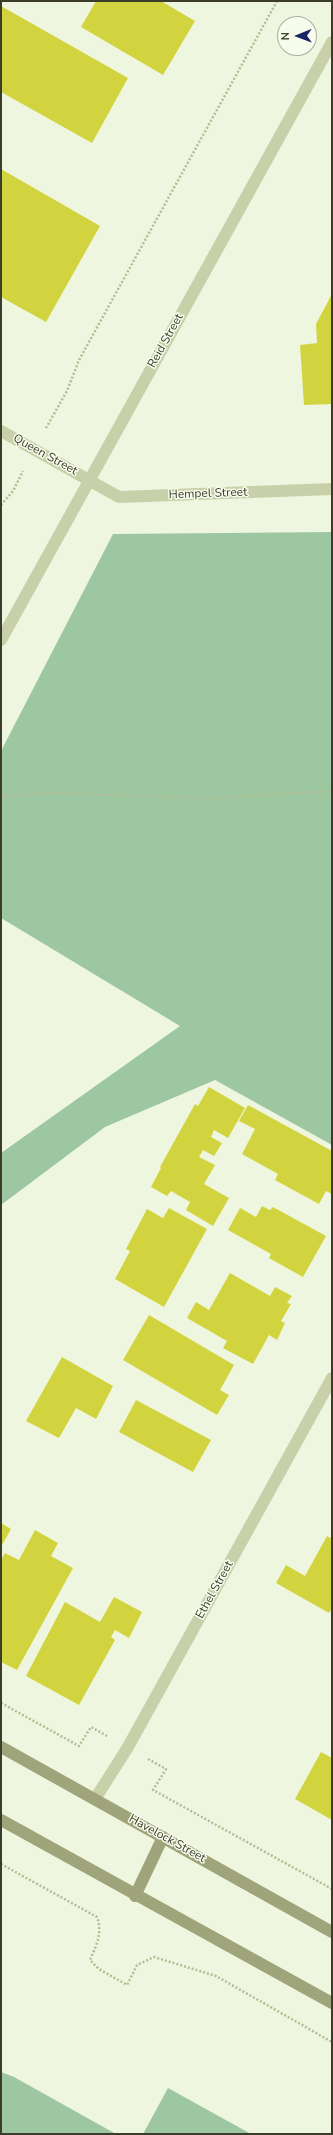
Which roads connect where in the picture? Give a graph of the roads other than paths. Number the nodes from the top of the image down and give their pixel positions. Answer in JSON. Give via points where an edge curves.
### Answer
{"nodes":[{"id":1,"x":332,"y":42,"type":"edge"},
{"id":2,"x":1,"y":431,"type":"edge"},
{"id":3,"x":89,"y":479,"type":"junction"},
{"id":4,"x":332,"y":490,"type":"edge"},
{"id":5,"x":1,"y":640,"type":"edge"},
{"id":6,"x":332,"y":1378,"type":"edge"},
{"id":7,"x":1,"y":1748,"type":"edge"},
{"id":8,"x":95,"y":1799,"type":"junction"},
{"id":9,"x":1,"y":1820,"type":"edge"},
{"id":10,"x":163,"y":1837,"type":"junction"},
{"id":11,"x":135,"y":1896,"type":"junction"},
{"id":12,"x":332,"y":1932,"type":"edge"},
{"id":13,"x":332,"y":2003,"type":"edge"}],
"edges":[{"from":1,"to":3,"type":"street","name":"Reid Street"},
{"from":2,"to":3,"type":"street","name":"Queen Street"},
{"from":3,"to":4,"type":"street","name":"Hempel Street","via":[[119,496]]},
{"from":3,"to":5,"type":"street","name":"Reid Street"},
{"from":6,"to":8,"type":"street","name":"Ethel Street","via":[[128,1747]]},
{"from":7,"to":8,"type":"street","name":"Havelock Street"},
{"from":8,"to":10,"type":"street","name":"Havelock Street"},
{"from":9,"to":11,"type":"street"},
{"from":10,"to":11,"type":"street"},
{"from":10,"to":12,"type":"street","name":"Havelock Street"},
{"from":11,"to":13,"type":"street"}]}
